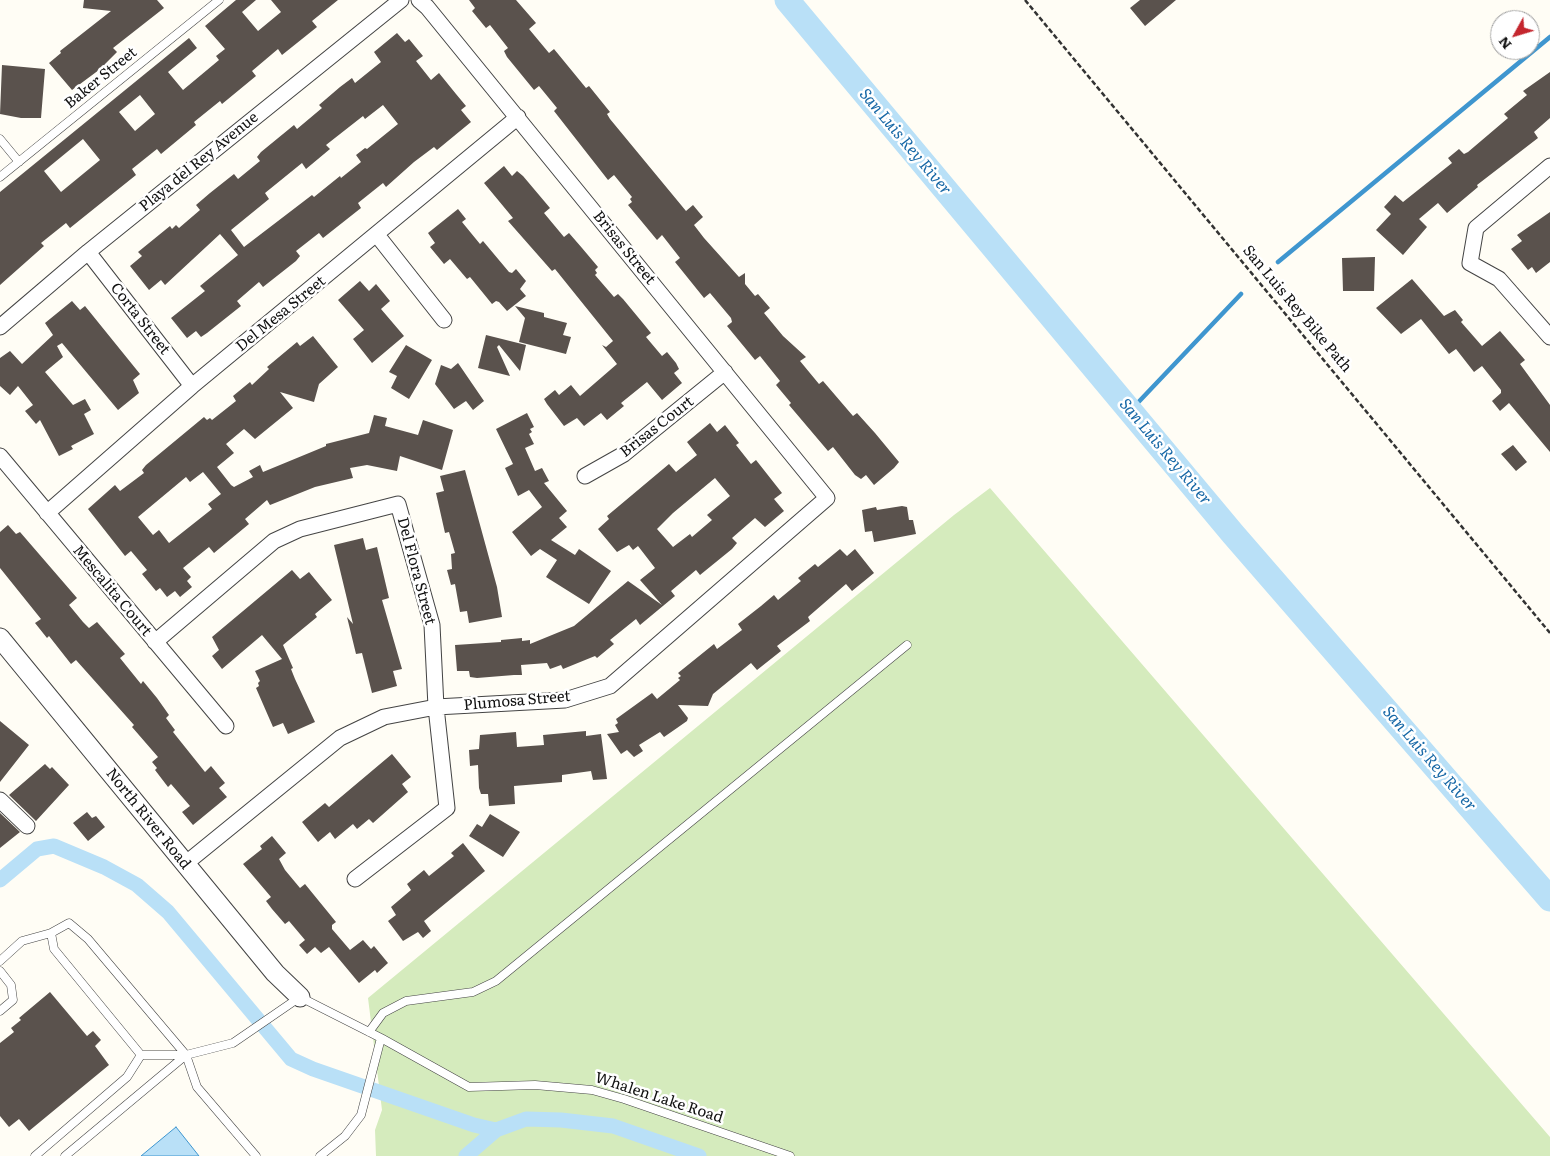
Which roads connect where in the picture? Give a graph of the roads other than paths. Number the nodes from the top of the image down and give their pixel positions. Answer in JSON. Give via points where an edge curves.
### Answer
{"nodes":[{"id":1,"x":219,"y":0,"type":"edge"},
{"id":2,"x":401,"y":0,"type":"edge"},
{"id":3,"x":419,"y":0,"type":"edge"},
{"id":4,"x":518,"y":118,"type":"junction"},
{"id":5,"x":0,"y":139,"type":"edge"},
{"id":6,"x":19,"y":162,"type":"junction"},
{"id":7,"x":1550,"y":166,"type":"edge"},
{"id":8,"x":0,"y":177,"type":"edge"},
{"id":9,"x":377,"y":235,"type":"junction"},
{"id":10,"x":88,"y":252,"type":"junction"},
{"id":11,"x":444,"y":320,"type":"dead end"},
{"id":12,"x":0,"y":327,"type":"edge"},
{"id":13,"x":1550,"y":337,"type":"edge"},
{"id":14,"x":725,"y":372,"type":"junction"},
{"id":15,"x":192,"y":386,"type":"junction"},
{"id":16,"x":0,"y":456,"type":"edge"},
{"id":17,"x":585,"y":476,"type":"dead end"},
{"id":18,"x":828,"y":498,"type":"joint"},
{"id":19,"x":47,"y":513,"type":"junction"},
{"id":20,"x":0,"y":638,"type":"edge"},
{"id":21,"x":155,"y":642,"type":"junction"},
{"id":22,"x":907,"y":645,"type":"dead end"},
{"id":23,"x":436,"y":707,"type":"junction"},
{"id":24,"x":226,"y":726,"type":"dead end"},
{"id":25,"x":0,"y":800,"type":"edge"},
{"id":26,"x":27,"y":826,"type":"dead end"},
{"id":27,"x":185,"y":864,"type":"junction"},
{"id":28,"x":355,"y":879,"type":"dead end"},
{"id":29,"x":51,"y":933,"type":"junction"},
{"id":30,"x":0,"y":961,"type":"edge"},
{"id":31,"x":0,"y":971,"type":"edge"},
{"id":32,"x":300,"y":997,"type":"junction"},
{"id":33,"x":0,"y":1011,"type":"edge"},
{"id":34,"x":369,"y":1032,"type":"junction"},
{"id":35,"x":381,"y":1038,"type":"junction"},
{"id":36,"x":141,"y":1055,"type":"junction"},
{"id":37,"x":186,"y":1055,"type":"junction"},
{"id":38,"x":35,"y":1156,"type":"edge"},
{"id":39,"x":65,"y":1156,"type":"edge"},
{"id":40,"x":256,"y":1156,"type":"edge"},
{"id":41,"x":320,"y":1156,"type":"edge"},
{"id":42,"x":790,"y":1156,"type":"edge"}],
"edges":[{"from":1,"to":6,"type":"lane","name":"Baker Street"},
{"from":2,"to":10,"type":"street","name":"Playa del Rey Avenue"},
{"from":3,"to":4,"type":"street","name":"Brisas Street"},
{"from":4,"to":9,"type":"street","name":"Del Mesa Street"},
{"from":4,"to":14,"type":"street","name":"Brisas Street"},
{"from":5,"to":6,"type":"lane"},
{"from":6,"to":8,"type":"lane","name":"Baker Street"},
{"from":7,"to":13,"type":"street","via":[[1476,228],[1470,263],[1498,279]]},
{"from":9,"to":11,"type":"street"},
{"from":9,"to":15,"type":"street","name":"Del Mesa Street"},
{"from":10,"to":12,"type":"street","name":"Playa del Rey Avenue"},
{"from":10,"to":15,"type":"street","name":"Corta Street"},
{"from":14,"to":17,"type":"street","name":"Brisas Court","via":[[624,454]]},
{"from":14,"to":18,"type":"street","name":"Brisas Street"},
{"from":15,"to":19,"type":"street","name":"Del Mesa Street"},
{"from":16,"to":19,"type":"street","name":"Mescalita Court"},
{"from":18,"to":23,"type":"street","name":"Plumosa Street","via":[[610,686],[565,700]]},
{"from":19,"to":21,"type":"street","name":"Mescalita Court"},
{"from":20,"to":27,"type":"street","name":"North River Road"},
{"from":21,"to":23,"type":"street","name":"Del Flora Street","via":[[274,541],[300,529],[398,504],[432,625]]},
{"from":21,"to":24,"type":"street","name":"Mescalita Court"},
{"from":22,"to":34,"type":"lane","via":[[496,981],[474,992],[406,1002],[384,1013]]},
{"from":23,"to":27,"type":"street","name":"Plumosa Street","via":[[384,718],[340,738]]},
{"from":23,"to":28,"type":"street","name":"Del Flora Street","via":[[447,808]]},
{"from":25,"to":26,"type":"street"},
{"from":27,"to":32,"type":"street","name":"North River Road","via":[[275,973]]},
{"from":29,"to":30,"type":"lane","via":[[22,941]]},
{"from":29,"to":36,"type":"lane","via":[[54,949]]},
{"from":29,"to":37,"type":"lane","via":[[69,922],[88,939]]},
{"from":31,"to":33,"type":"lane","via":[[11,985],[13,1000]]},
{"from":32,"to":34,"type":"lane","name":"Whalen Lake Road"},
{"from":32,"to":37,"type":"lane","via":[[233,1043]]},
{"from":34,"to":35,"type":"lane","name":"Whalen Lake Road"},
{"from":35,"to":41,"type":"lane","via":[[361,1115],[345,1136]]},
{"from":35,"to":42,"type":"lane","name":"Whalen Lake Road","via":[[469,1087],[535,1085],[592,1090],[624,1098]]},
{"from":36,"to":37,"type":"lane"},
{"from":36,"to":38,"type":"lane","via":[[127,1077]]},
{"from":37,"to":39,"type":"lane"},
{"from":37,"to":40,"type":"lane","via":[[197,1087]]}]}
